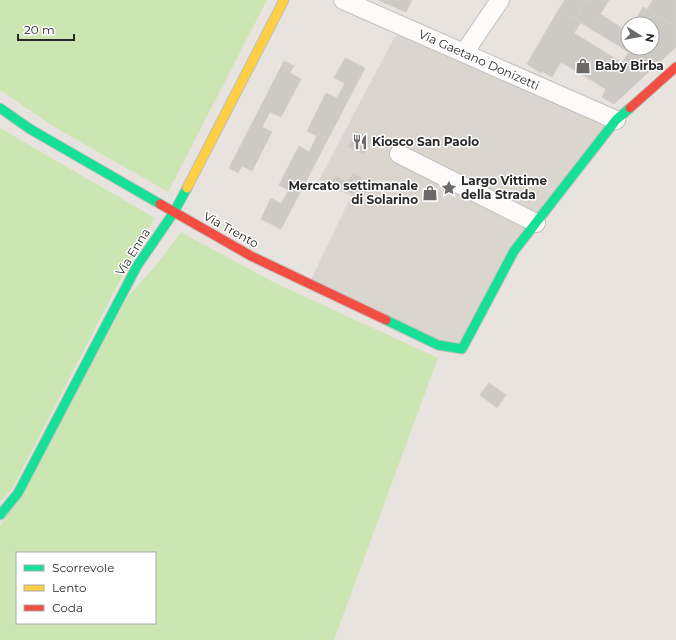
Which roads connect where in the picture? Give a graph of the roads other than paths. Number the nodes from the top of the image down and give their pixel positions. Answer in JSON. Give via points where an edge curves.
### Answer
{"nodes":[{"id":1,"x":284,"y":0,"type":"edge"},
{"id":2,"x":343,"y":0,"type":"edge"},
{"id":3,"x":500,"y":0,"type":"edge"},
{"id":4,"x":464,"y":53,"type":"junction"},
{"id":5,"x":676,"y":67,"type":"edge"},
{"id":6,"x":0,"y":108,"type":"edge"},
{"id":7,"x":616,"y":120,"type":"junction"},
{"id":8,"x":399,"y":154,"type":"dead end"},
{"id":9,"x":174,"y":212,"type":"junction"},
{"id":10,"x":536,"y":223,"type":"junction"},
{"id":11,"x":0,"y":515,"type":"edge"}],
"edges":[{"from":1,"to":9,"type":"street","name":"Via Enna"},
{"from":2,"to":4,"type":"street","name":"Via Gaetano Donizetti"},
{"from":3,"to":4,"type":"street"},
{"from":4,"to":7,"type":"street","name":"Via Gaetano Donizetti"},
{"from":5,"to":7,"type":"street"},
{"from":6,"to":9,"type":"street","name":"Via Trento","via":[[30,129]]},
{"from":7,"to":10,"type":"street"},
{"from":8,"to":10,"type":"street"},
{"from":9,"to":10,"type":"street","name":"Via Trento","via":[[251,256],[438,345],[462,349],[514,251]]},
{"from":9,"to":11,"type":"street","name":"Via Enna","via":[[137,266],[18,493]]}]}
